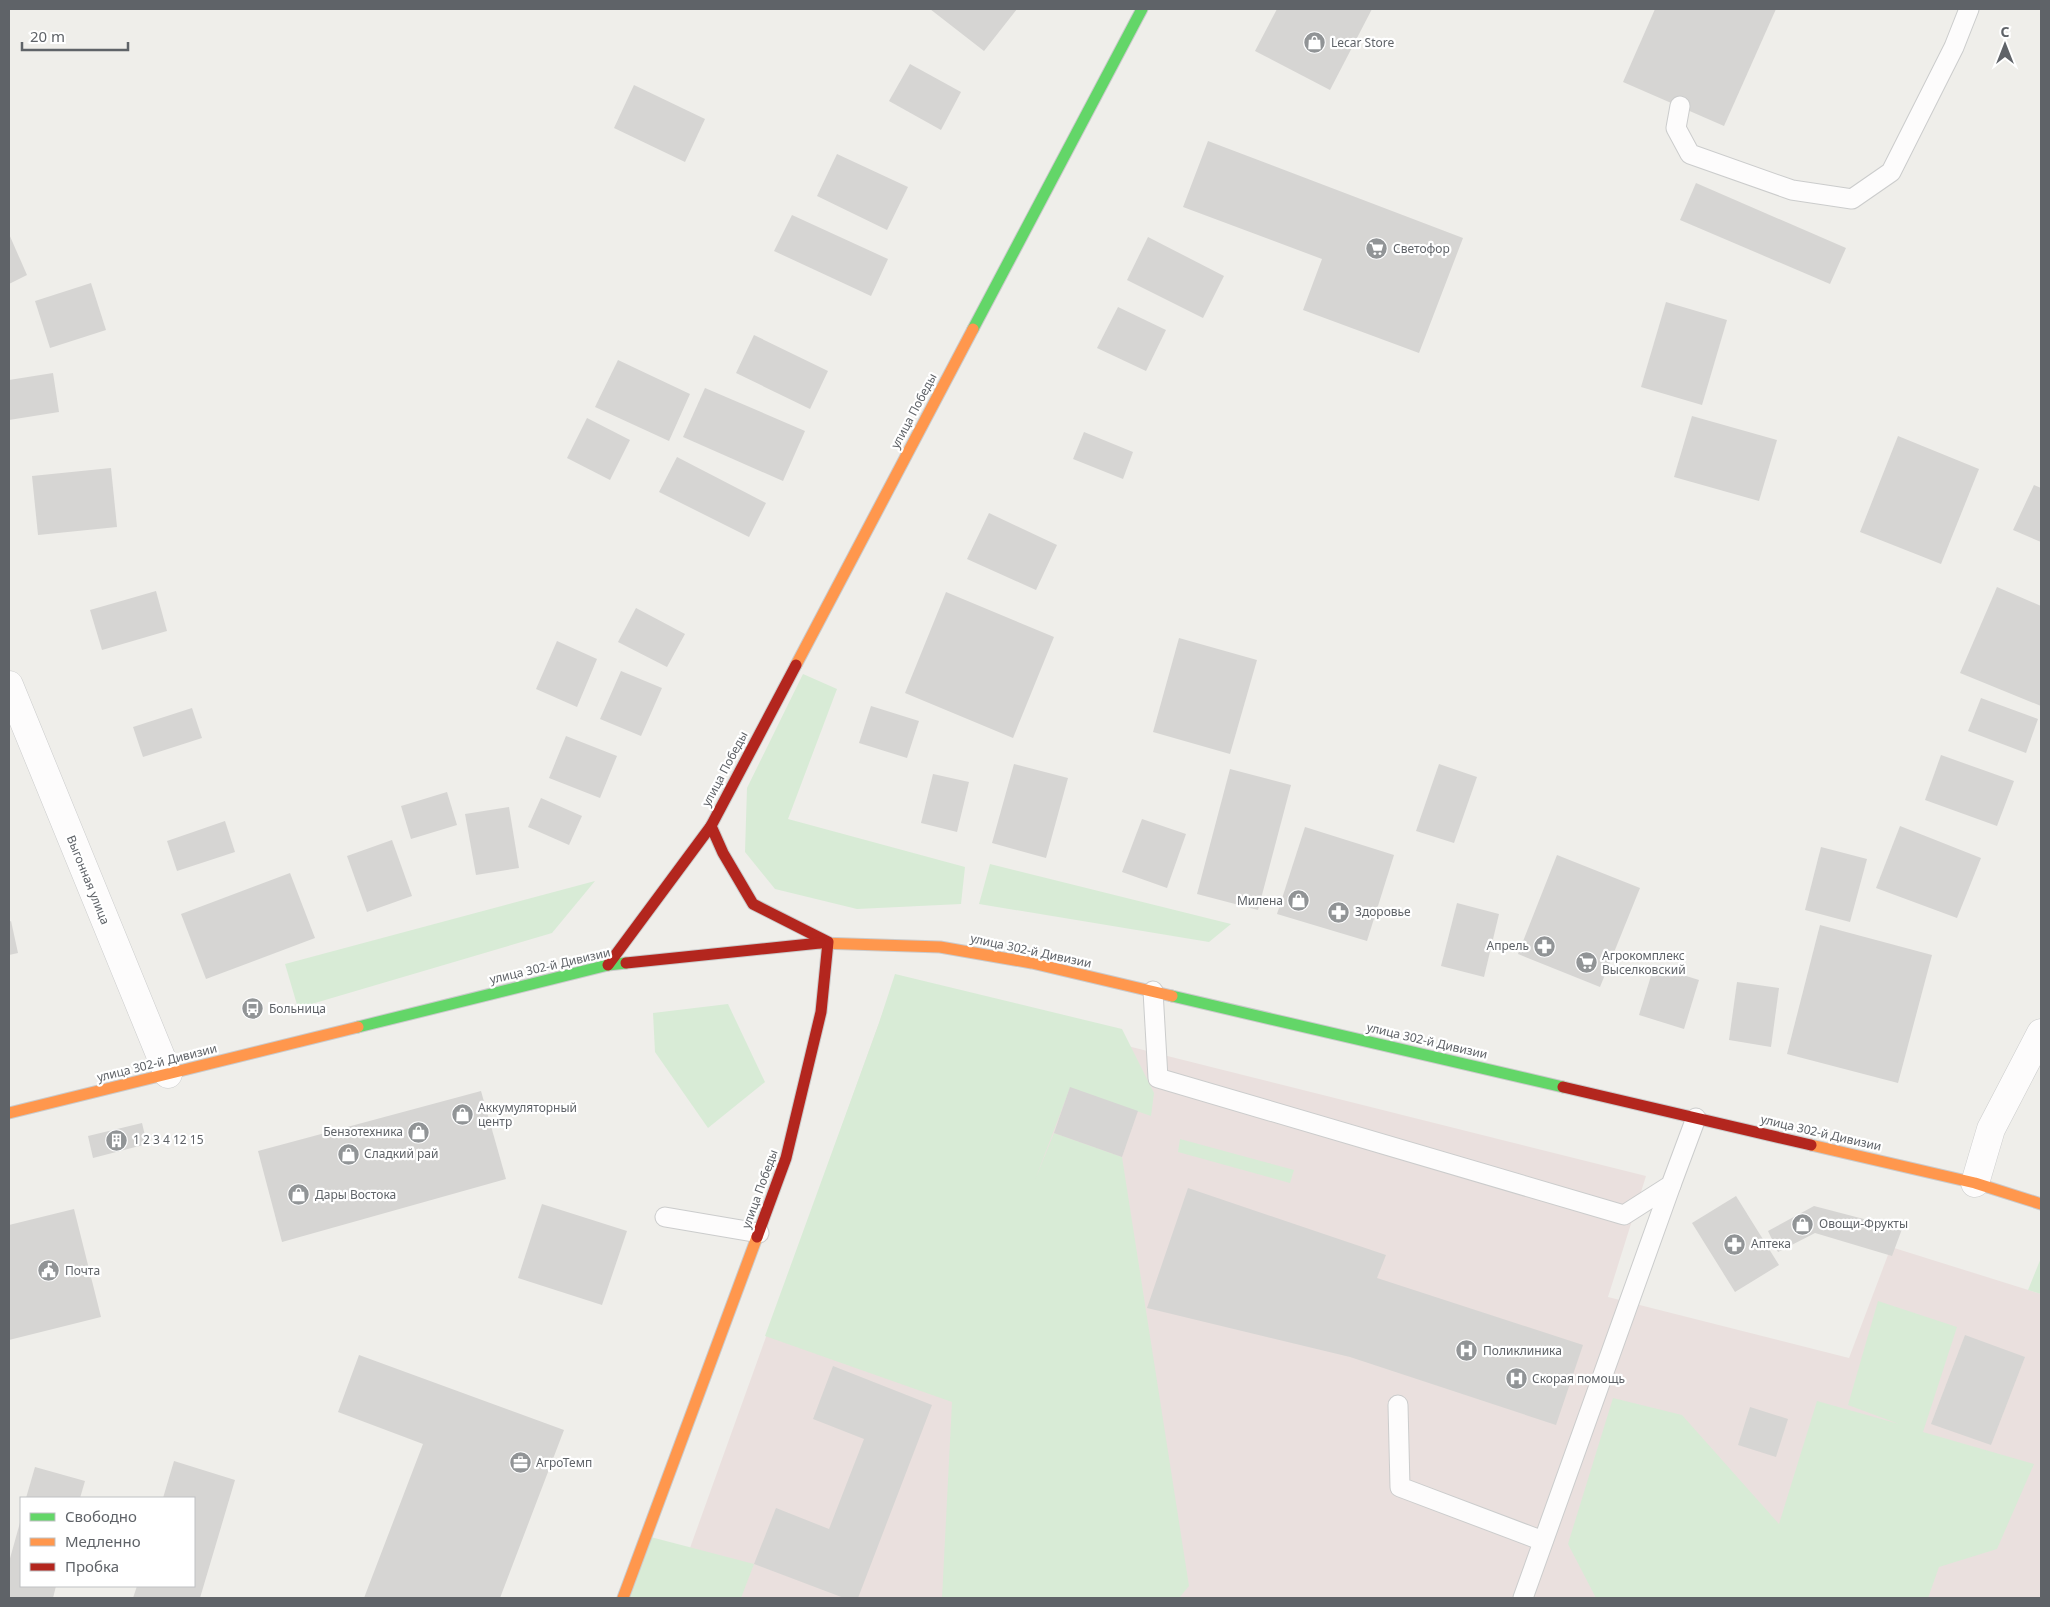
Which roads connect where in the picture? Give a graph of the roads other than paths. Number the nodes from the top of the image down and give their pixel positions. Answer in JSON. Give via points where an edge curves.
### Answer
{"nodes":[{"id":1,"x":1142,"y":9,"type":"edge"},
{"id":2,"x":1969,"y":9,"type":"edge"},
{"id":3,"x":1680,"y":106,"type":"dead end"},
{"id":4,"x":9,"y":686,"type":"edge"},
{"id":5,"x":710,"y":826,"type":"junction"},
{"id":6,"x":828,"y":942,"type":"junction"},
{"id":7,"x":608,"y":965,"type":"junction"},
{"id":8,"x":1153,"y":991,"type":"junction"},
{"id":9,"x":2041,"y":1034,"type":"edge"},
{"id":10,"x":168,"y":1074,"type":"junction"},
{"id":11,"x":9,"y":1113,"type":"edge"},
{"id":12,"x":1696,"y":1118,"type":"junction"},
{"id":13,"x":1975,"y":1183,"type":"junction"},
{"id":14,"x":1672,"y":1185,"type":"junction"},
{"id":15,"x":2041,"y":1204,"type":"edge"},
{"id":16,"x":665,"y":1217,"type":"dead end"},
{"id":17,"x":759,"y":1233,"type":"junction"},
{"id":18,"x":1398,"y":1405,"type":"dead end"},
{"id":19,"x":1543,"y":1541,"type":"junction"},
{"id":20,"x":623,"y":1598,"type":"edge"},
{"id":21,"x":1523,"y":1598,"type":"edge"}],
"edges":[{"from":1,"to":5,"type":"main road","name":"улица Победы"},
{"from":2,"to":3,"type":"lane","via":[[1954,47],[1891,172],[1852,199],[1792,190],[1690,154],[1676,128]]},
{"from":4,"to":10,"type":"street","name":"Выгонная улица"},
{"from":5,"to":6,"type":"main road","name":"улица Победы","via":[[754,904]]},
{"from":5,"to":7,"type":"main road","name":"улица Победы"},
{"from":6,"to":7,"type":"main road","name":"улица 302-й Дивизии"},
{"from":6,"to":8,"type":"main road","name":"улица 302-й Дивизии","via":[[940,947],[1032,963]]},
{"from":6,"to":17,"type":"main road","name":"улица Победы","via":[[822,1012],[786,1158]]},
{"from":7,"to":10,"type":"main road","name":"улица 302-й Дивизии"},
{"from":8,"to":12,"type":"main road","name":"улица 302-й Дивизии"},
{"from":8,"to":14,"type":"lane","via":[[1158,1078],[1624,1215]]},
{"from":9,"to":13,"type":"street","via":[[1991,1129]]},
{"from":10,"to":11,"type":"main road","name":"улица 302-й Дивизии"},
{"from":12,"to":13,"type":"main road","name":"улица 302-й Дивизии"},
{"from":12,"to":14,"type":"lane"},
{"from":13,"to":15,"type":"main road","name":"улица 302-й Дивизии"},
{"from":14,"to":19,"type":"lane"},
{"from":16,"to":17,"type":"lane"},
{"from":17,"to":20,"type":"main road","name":"улица Победы"},
{"from":18,"to":19,"type":"lane","via":[[1400,1487]]},
{"from":19,"to":21,"type":"lane"}]}
